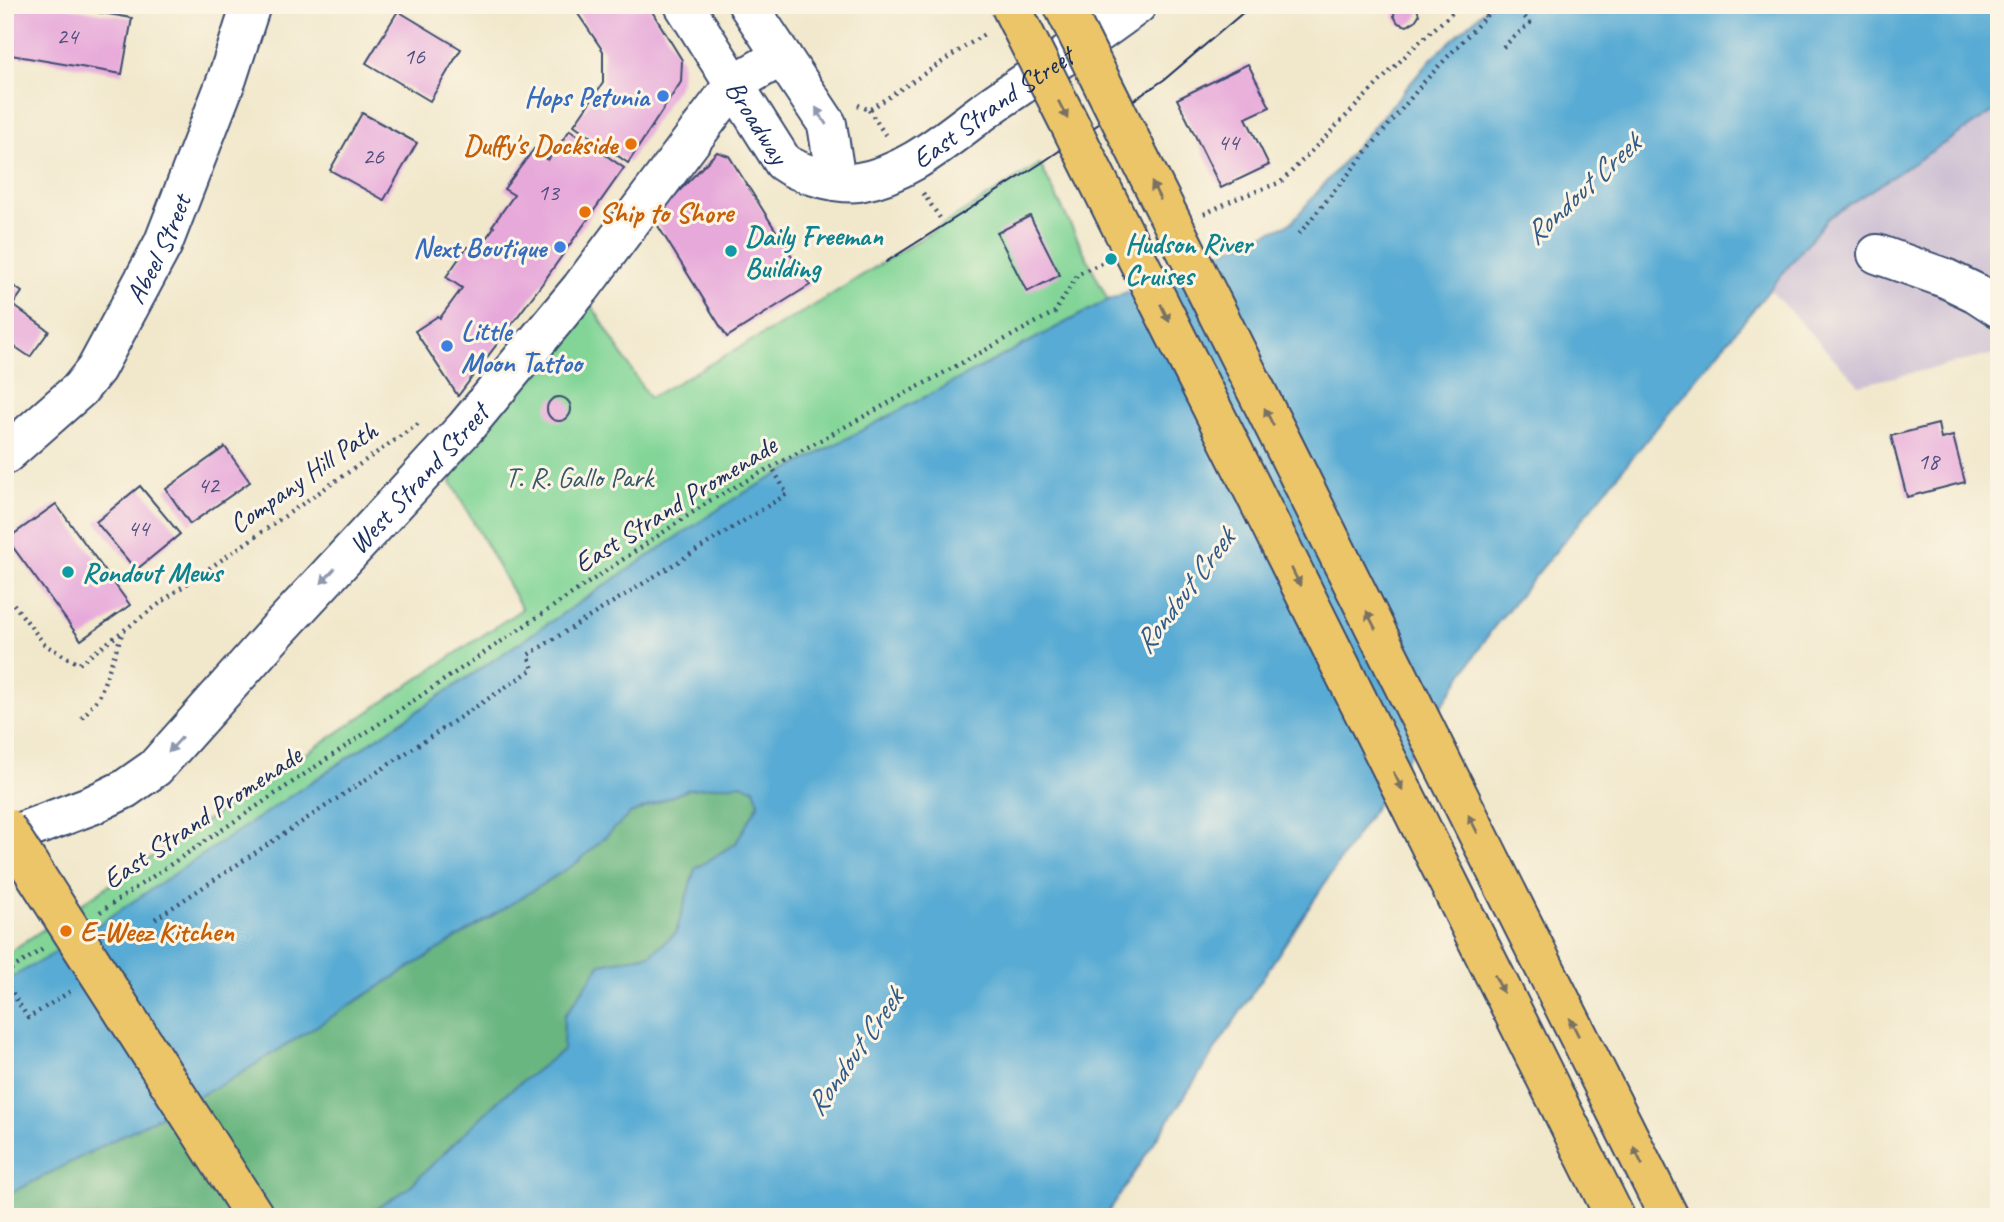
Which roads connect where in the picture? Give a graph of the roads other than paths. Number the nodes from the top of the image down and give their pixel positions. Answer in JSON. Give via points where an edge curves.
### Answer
{"nodes":[{"id":1,"x":251,"y":5,"type":"edge"},
{"id":2,"x":684,"y":5,"type":"edge"},
{"id":3,"x":748,"y":5,"type":"edge"},
{"id":4,"x":1063,"y":5,"type":"edge"},
{"id":5,"x":1137,"y":5,"type":"edge"},
{"id":6,"x":1002,"y":17,"type":"edge"},
{"id":7,"x":782,"y":56,"type":"junction"},
{"id":8,"x":734,"y":84,"type":"junction"},
{"id":9,"x":836,"y":181,"type":"junction"},
{"id":10,"x":1877,"y":254,"type":"dead end"},
{"id":11,"x":1999,"y":308,"type":"edge"},
{"id":12,"x":5,"y":455,"type":"edge"},
{"id":13,"x":5,"y":827,"type":"edge"},
{"id":14,"x":5,"y":843,"type":"edge"},
{"id":15,"x":255,"y":1217,"type":"edge"},
{"id":16,"x":1615,"y":1217,"type":"edge"},
{"id":17,"x":1669,"y":1217,"type":"edge"}],
"edges":[{"from":1,"to":12,"type":"street","name":"Abeel Street","via":[[163,244],[96,369],[80,389]]},
{"from":2,"to":8,"type":"street","name":"Broadway"},
{"from":3,"to":7,"type":"street","name":"Broadway"},
{"from":17,"to":4,"type":"main road","one_way":true,"bridge":true},
{"from":5,"to":9,"type":"street","name":"East Strand Street","via":[[906,167],[858,182]]},
{"from":6,"to":16,"type":"main road","one_way":true,"bridge":true,"via":[[1266,516]]},
{"from":7,"to":8,"type":"street","name":"West Strand Street"},
{"from":9,"to":7,"type":"street","name":"Broadway","one_way":true,"via":[[827,124]]},
{"from":8,"to":9,"type":"street","name":"Broadway","via":[[783,162],[792,169]]},
{"from":8,"to":14,"type":"street","name":"West Strand Street","one_way":true,"via":[[581,288],[466,428],[155,768],[125,789],[23,831]]},
{"from":10,"to":11,"type":"street","via":[[1945,278]]},
{"from":13,"to":15,"type":"main road","bridge":true}]}
